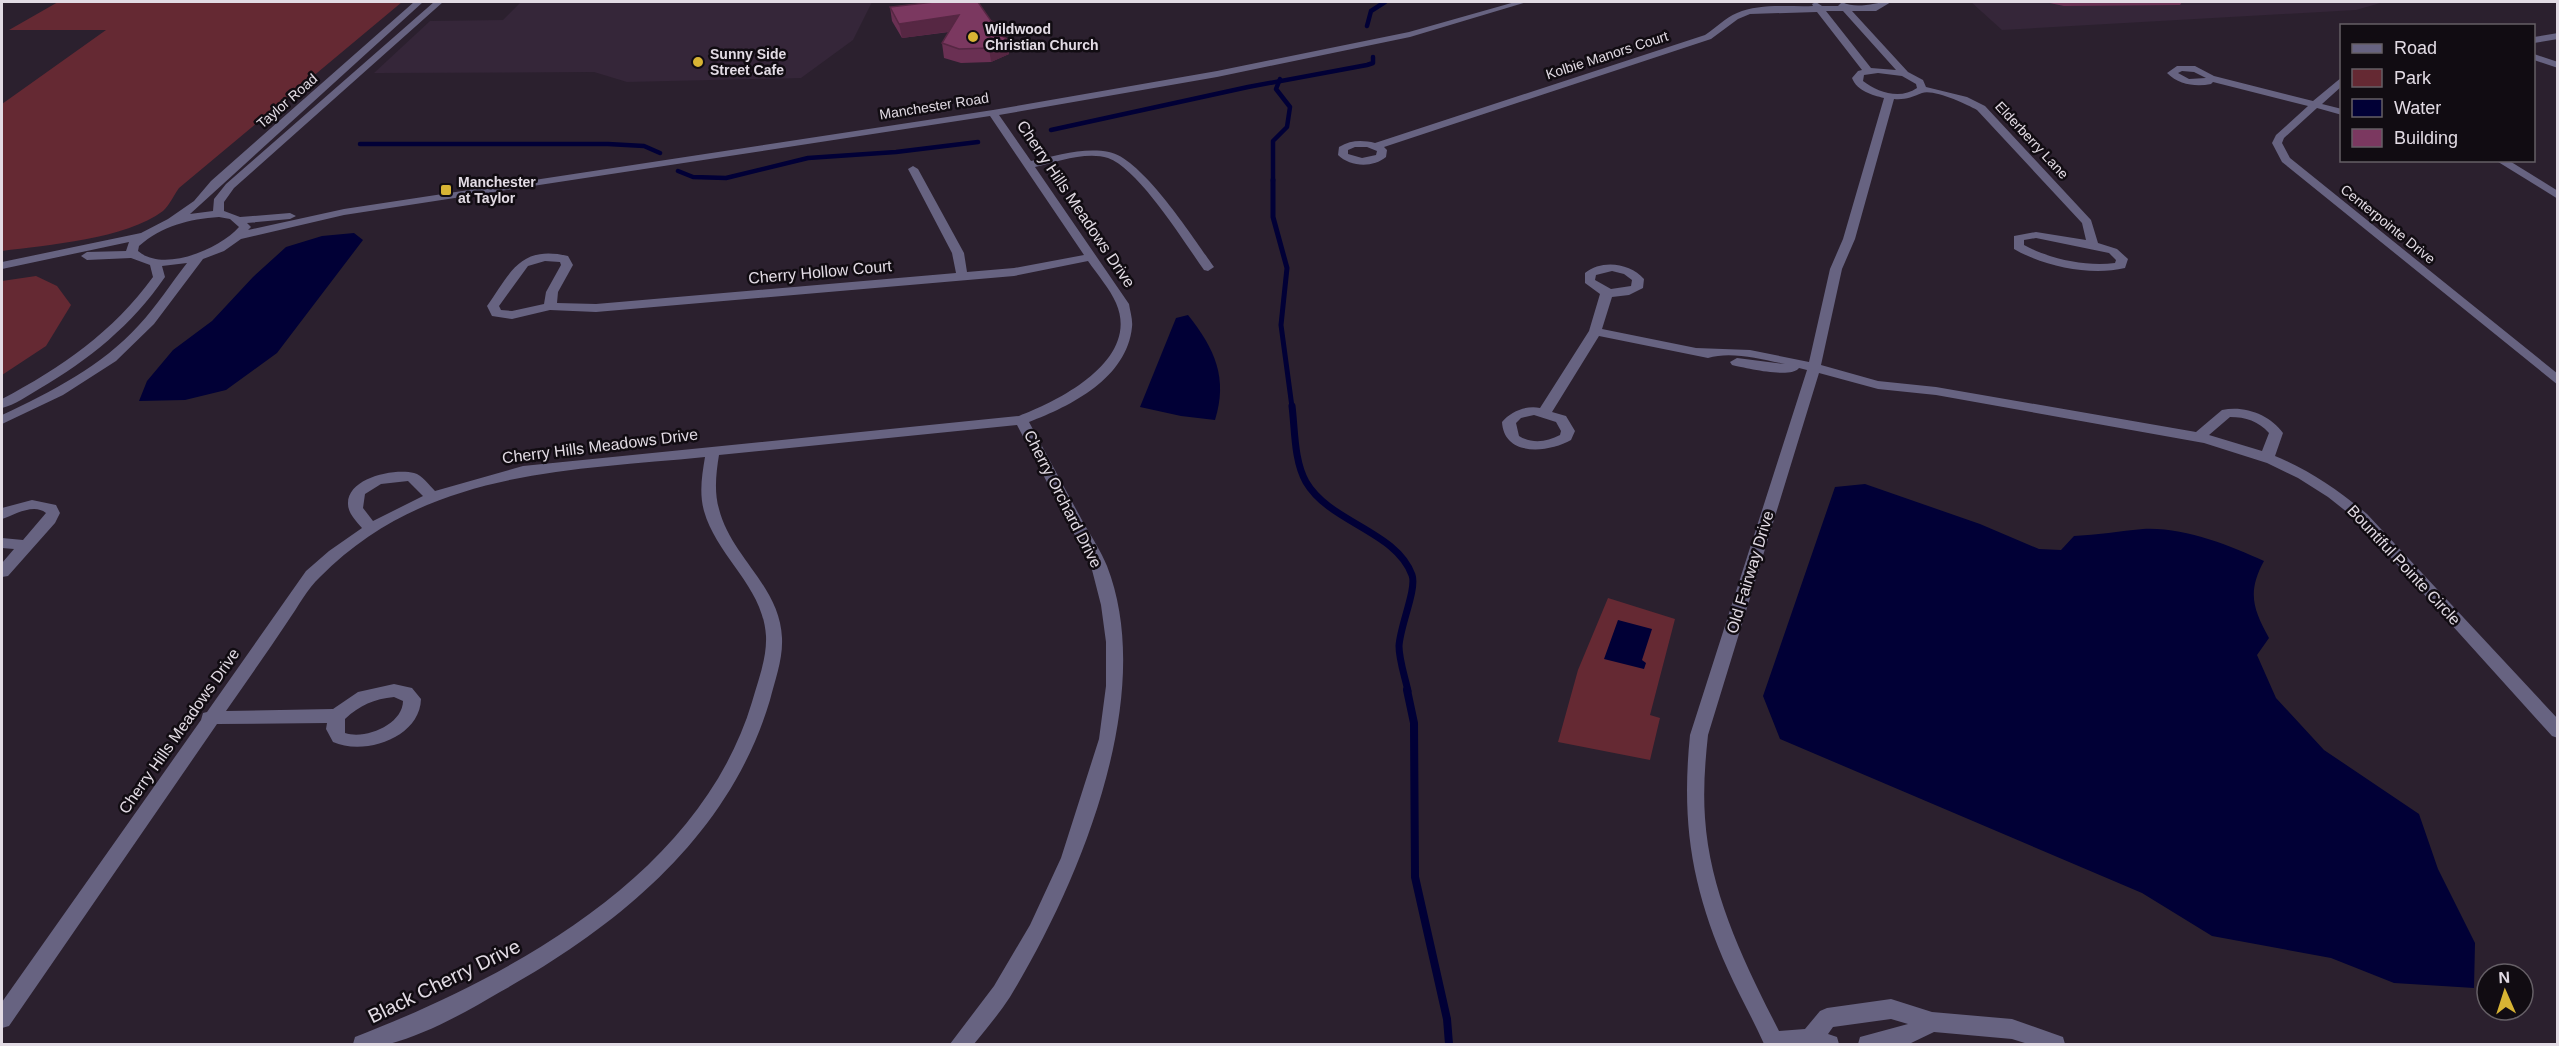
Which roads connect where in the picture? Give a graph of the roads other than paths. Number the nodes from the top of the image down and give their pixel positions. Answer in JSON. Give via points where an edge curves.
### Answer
{"nodes":[{"id":1,"x":419,"y":2,"type":"edge"},
{"id":2,"x":439,"y":2,"type":"edge"},
{"id":3,"x":1523,"y":2,"type":"edge"},
{"id":4,"x":1887,"y":2,"type":"edge"},
{"id":5,"x":1817,"y":5,"type":"edge"},
{"id":6,"x":1842,"y":5,"type":"edge"},
{"id":7,"x":2558,"y":36,"type":"edge"},
{"id":8,"x":2535,"y":40,"type":"edge"},
{"id":9,"x":2535,"y":57,"type":"edge"},
{"id":10,"x":2558,"y":65,"type":"edge"},
{"id":11,"x":1868,"y":71,"type":"junction"},
{"id":12,"x":1905,"y":74,"type":"junction"},
{"id":13,"x":2211,"y":78,"type":"dead end"},
{"id":14,"x":2340,"y":82,"type":"edge"},
{"id":15,"x":1922,"y":88,"type":"junction"},
{"id":16,"x":1890,"y":95,"type":"junction"},
{"id":17,"x":2316,"y":105,"type":"junction"},
{"id":18,"x":2340,"y":111,"type":"edge"},
{"id":19,"x":993,"y":112,"type":"junction"},
{"id":20,"x":1376,"y":146,"type":"dead end"},
{"id":21,"x":2503,"y":162,"type":"edge"},
{"id":22,"x":1027,"y":165,"type":"junction"},
{"id":23,"x":913,"y":169,"type":"dead end"},
{"id":24,"x":2558,"y":196,"type":"edge"},
{"id":25,"x":344,"y":212,"type":"junction"},
{"id":26,"x":219,"y":214,"type":"junction"},
{"id":27,"x":239,"y":220,"type":"junction"},
{"id":28,"x":173,"y":221,"type":"junction"},
{"id":29,"x":142,"y":236,"type":"junction"},
{"id":30,"x":238,"y":236,"type":"junction"},
{"id":31,"x":2093,"y":245,"type":"junction"},
{"id":32,"x":133,"y":254,"type":"junction"},
{"id":33,"x":198,"y":256,"type":"junction"},
{"id":34,"x":1092,"y":257,"type":"junction"},
{"id":35,"x":42,"y":258,"type":"junction"},
{"id":36,"x":155,"y":262,"type":"junction"},
{"id":37,"x":2,"y":265,"type":"edge"},
{"id":38,"x":1208,"y":267,"type":"dead end"},
{"id":39,"x":962,"y":276,"type":"junction"},
{"id":40,"x":1607,"y":292,"type":"dead end"},
{"id":41,"x":550,"y":306,"type":"junction"},
{"id":42,"x":1595,"y":331,"type":"junction"},
{"id":43,"x":1814,"y":369,"type":"junction"},
{"id":44,"x":2558,"y":381,"type":"edge"},
{"id":45,"x":2,"y":404,"type":"edge"},
{"id":46,"x":1545,"y":412,"type":"dead end"},
{"id":47,"x":2,"y":420,"type":"edge"},
{"id":48,"x":1021,"y":420,"type":"junction"},
{"id":49,"x":2202,"y":435,"type":"junction"},
{"id":50,"x":713,"y":451,"type":"junction"},
{"id":51,"x":2267,"y":458,"type":"junction"},
{"id":52,"x":432,"y":496,"type":"junction"},
{"id":53,"x":2,"y":514,"type":"edge"},
{"id":54,"x":370,"y":528,"type":"junction"},
{"id":55,"x":2,"y":543,"type":"edge"},
{"id":56,"x":26,"y":545,"type":"junction"},
{"id":57,"x":2,"y":572,"type":"edge"},
{"id":58,"x":338,"y":716,"type":"dead end"},
{"id":59,"x":209,"y":718,"type":"junction"},
{"id":60,"x":2558,"y":731,"type":"edge"},
{"id":61,"x":2,"y":1019,"type":"edge"},
{"id":62,"x":1932,"y":1022,"type":"junction"},
{"id":63,"x":1820,"y":1041,"type":"edge"},
{"id":64,"x":1774,"y":1043,"type":"edge"},
{"id":65,"x":363,"y":1044,"type":"edge"},
{"id":66,"x":961,"y":1044,"type":"edge"},
{"id":67,"x":1868,"y":1044,"type":"edge"},
{"id":68,"x":2055,"y":1044,"type":"edge"}],
"edges":[{"from":1,"to":28,"type":"street","name":"Taylor Road","via":[[215,183],[198,203]]},
{"from":2,"to":26,"type":"street","name":"Taylor Road","via":[[230,186],[216,206]]},
{"from":3,"to":19,"type":"street","name":"Manchester Road","via":[[1336,51]]},
{"from":4,"to":6,"type":"street","name":"Kolbie Manors Court","via":[[1876,8]]},
{"from":5,"to":6,"type":"street","name":"Kolbie Manors Court"},
{"from":5,"to":11,"type":"street"},
{"from":5,"to":20,"type":"street","name":"Kolbie Manors Court","via":[[1742,13],[1708,37]]},
{"from":6,"to":12,"type":"street"},
{"from":7,"to":8,"type":"street"},
{"from":9,"to":10,"type":"street"},
{"from":11,"to":12,"type":"street"},
{"from":11,"to":16,"type":"street","via":[[1857,78],[1858,82],[1871,91]]},
{"from":12,"to":15,"type":"street","via":[[1920,82]]},
{"from":13,"to":17,"type":"street"},
{"from":14,"to":17,"type":"street","name":"Centerpointe Drive"},
{"from":15,"to":16,"type":"street","via":[[1911,95]]},
{"from":15,"to":31,"type":"street","name":"Elderberry Lane","via":[[1964,99],[1988,114],[2087,222]]},
{"from":16,"to":43,"type":"street","name":"Old Fairway Drive","via":[[1849,239],[1836,268]]},
{"from":17,"to":18,"type":"street"},
{"from":17,"to":44,"type":"street","name":"Centerpointe Drive","via":[[2280,136],[2277,143],[2286,160]]},
{"from":19,"to":22,"type":"street","name":"Cherry Hills Meadows Drive"},
{"from":19,"to":25,"type":"street","name":"Manchester Road"},
{"from":21,"to":24,"type":"street"},
{"from":22,"to":34,"type":"street","name":"Cherry Hills Meadows Drive"},
{"from":22,"to":38,"type":"street","via":[[1077,156],[1117,157],[1140,178]]},
{"from":23,"to":39,"type":"street","via":[[958,253]]},
{"from":25,"to":27,"type":"street","name":"Manchester Road"},
{"from":25,"to":30,"type":"street","name":"Manchester Road"},
{"from":26,"to":27,"type":"street"},
{"from":26,"to":28,"type":"street"},
{"from":27,"to":30,"type":"street","via":[[245,226]]},
{"from":28,"to":29,"type":"street"},
{"from":29,"to":32,"type":"street","via":[[133,245]]},
{"from":29,"to":35,"type":"street"},
{"from":30,"to":33,"type":"street","name":"Manchester Road"},
{"from":31,"to":31,"type":"street","via":[[2030,235],[2018,238],[2016,243],[2023,251],[2043,258],[2100,268],[2121,265],[2119,255]]},
{"from":32,"to":35,"type":"street"},
{"from":32,"to":36,"type":"street","via":[[143,261]]},
{"from":33,"to":36,"type":"street"},
{"from":33,"to":47,"type":"street","via":[[158,311],[125,345],[48,398]]},
{"from":34,"to":39,"type":"street","name":"Cherry Hollow Court","via":[[1036,270]]},
{"from":34,"to":48,"type":"street","name":"Cherry Hills Meadows Drive","via":[[1123,304],[1127,332],[1122,346],[1084,389],[1050,410]]},
{"from":35,"to":37,"type":"street"},
{"from":36,"to":45,"type":"street","via":[[159,277],[148,295],[107,336],[58,372]]},
{"from":39,"to":41,"type":"street","name":"Cherry Hollow Court","via":[[596,308]]},
{"from":40,"to":42,"type":"street"},
{"from":41,"to":41,"type":"street","name":"Cherry Hollow Court","via":[[512,315],[496,312],[493,306],[524,262],[552,256],[567,264],[552,292]]},
{"from":42,"to":43,"type":"street","name":"Bountiful Pointe Circle","via":[[1699,351],[1721,350],[1774,358]]},
{"from":42,"to":46,"type":"street"},
{"from":43,"to":49,"type":"street","name":"Bountiful Pointe Circle","via":[[1899,389],[1936,391]]},
{"from":43,"to":64,"type":"street","name":"Old Fairway Drive","via":[[1699,735],[1693,774],[1696,845],[1704,881],[1719,925]]},
{"from":48,"to":50,"type":"street","name":"Cherry Hills Meadows Drive"},
{"from":48,"to":66,"type":"street","name":"Cherry Orchard Drive","via":[[1099,566],[1114,642],[1114,686],[1108,739],[1071,858],[1037,931],[1001,993]]},
{"from":49,"to":51,"type":"street","name":"Bountiful Pointe Circle"},
{"from":49,"to":51,"type":"street","via":[[2227,413],[2255,417],[2276,433]]},
{"from":50,"to":52,"type":"street","name":"Cherry Hills Meadows Drive","via":[[523,471],[467,483]]},
{"from":50,"to":65,"type":"street","name":"Black Cherry Drive","via":[[708,494],[713,516],[722,536],[753,578],[768,608],[774,637],[766,682],[738,762],[689,833],[656,869],[563,945],[502,982]]},
{"from":51,"to":60,"type":"street","name":"Bountiful Pointe Circle","via":[[2312,478],[2362,517]]},
{"from":52,"to":54,"type":"street","name":"Cherry Hills Meadows Drive"},
{"from":52,"to":54,"type":"street","via":[[412,477],[393,476],[366,486],[354,499]]},
{"from":53,"to":56,"type":"street","via":[[27,505],[51,508],[50,520]]},
{"from":54,"to":59,"type":"street","name":"Cherry Hills Meadows Drive","via":[[328,558],[312,575]]},
{"from":55,"to":56,"type":"street"},
{"from":56,"to":57,"type":"street"},
{"from":58,"to":59,"type":"street"},
{"from":59,"to":61,"type":"street","name":"Cherry Hills Meadows Drive"},
{"from":62,"to":63,"type":"street","via":[[1891,1009],[1827,1018]]},
{"from":62,"to":67,"type":"street","via":[[1908,1035]]},
{"from":62,"to":68,"type":"street","via":[[2012,1029]]},
{"from":63,"to":64,"type":"street"}]}
